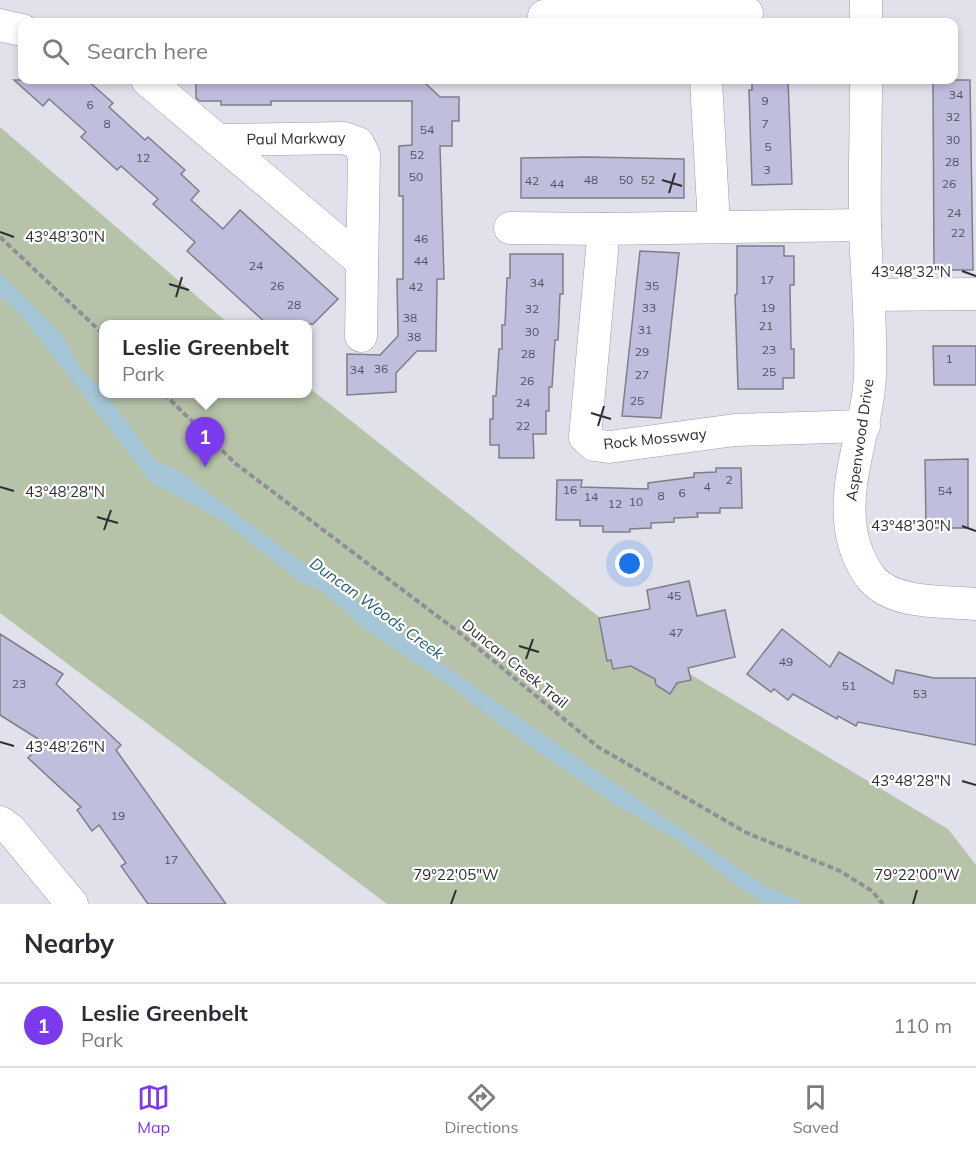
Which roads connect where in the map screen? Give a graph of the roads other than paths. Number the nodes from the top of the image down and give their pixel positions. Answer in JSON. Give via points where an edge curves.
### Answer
{"nodes":[{"id":1,"x":866,"y":0,"type":"edge"},
{"id":2,"x":747,"y":13,"type":"dead end"},
{"id":3,"x":544,"y":16,"type":"dead end"},
{"id":4,"x":702,"y":18,"type":"edge"},
{"id":5,"x":866,"y":18,"type":"edge"},
{"id":6,"x":0,"y":26,"type":"edge"},
{"id":7,"x":18,"y":29,"type":"edge"},
{"id":8,"x":152,"y":84,"type":"edge"},
{"id":9,"x":706,"y":84,"type":"edge"},
{"id":10,"x":866,"y":84,"type":"edge"},
{"id":11,"x":220,"y":140,"type":"junction"},
{"id":12,"x":714,"y":225,"type":"junction"},
{"id":13,"x":865,"y":225,"type":"junction"},
{"id":14,"x":510,"y":228,"type":"dead end"},
{"id":15,"x":604,"y":229,"type":"junction"},
{"id":16,"x":362,"y":262,"type":"junction"},
{"id":17,"x":976,"y":294,"type":"edge"},
{"id":18,"x":869,"y":295,"type":"junction"},
{"id":19,"x":361,"y":336,"type":"dead end"},
{"id":20,"x":864,"y":426,"type":"junction"},
{"id":21,"x":976,"y":604,"type":"edge"},
{"id":22,"x":0,"y":822,"type":"edge"},
{"id":23,"x":72,"y":904,"type":"edge"}],
"edges":[{"from":1,"to":5,"type":"street"},
{"from":2,"to":4,"type":"street"},
{"from":3,"to":4,"type":"street"},
{"from":6,"to":7,"type":"street"},
{"from":8,"to":11,"type":"street","name":"Paul Markway"},
{"from":9,"to":12,"type":"street"},
{"from":10,"to":13,"type":"street","name":"Aspenwood Drive"},
{"from":11,"to":16,"type":"street","name":"Paul Markway"},
{"from":11,"to":16,"type":"street","name":"Paul Markway","via":[[344,138],[358,143],[364,155]]},
{"from":12,"to":13,"type":"street"},
{"from":12,"to":15,"type":"street"},
{"from":13,"to":18,"type":"street","name":"Aspenwood Drive"},
{"from":14,"to":15,"type":"street"},
{"from":15,"to":20,"type":"street","name":"Rock Mossway","via":[[585,437],[594,445],[609,447],[735,430]]},
{"from":16,"to":19,"type":"street","name":"Paul Markway"},
{"from":17,"to":18,"type":"street"},
{"from":18,"to":20,"type":"street","name":"Aspenwood Drive","via":[[870,377]]},
{"from":20,"to":21,"type":"street","name":"Aspenwood Drive","via":[[851,491],[851,529],[859,556],[873,579],[891,592],[911,598]]},
{"from":22,"to":23,"type":"street"}]}
